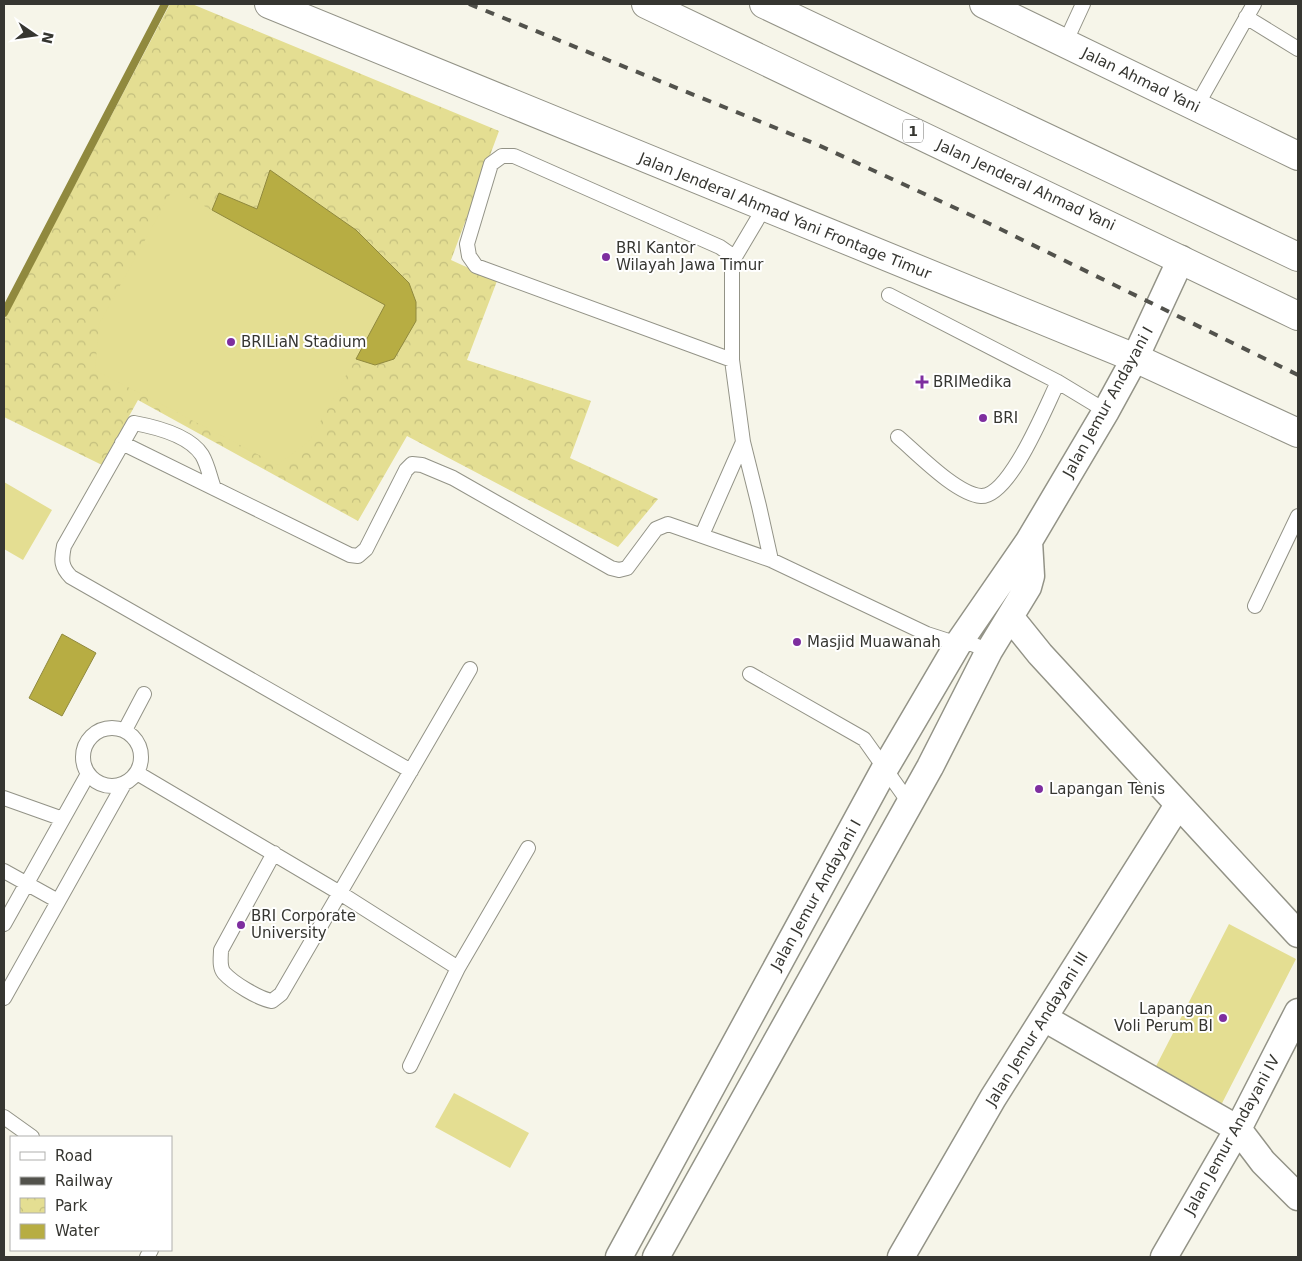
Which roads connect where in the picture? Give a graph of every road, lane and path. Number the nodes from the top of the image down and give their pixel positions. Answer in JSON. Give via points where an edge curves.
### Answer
{"nodes":[{"id":1,"x":269,"y":4,"type":"edge"},
{"id":2,"x":646,"y":4,"type":"edge"},
{"id":3,"x":764,"y":4,"type":"edge"},
{"id":4,"x":984,"y":4,"type":"edge"},
{"id":5,"x":1083,"y":4,"type":"edge"},
{"id":6,"x":1254,"y":4,"type":"edge"},
{"id":7,"x":1246,"y":17,"type":"junction"},
{"id":8,"x":1065,"y":43,"type":"junction"},
{"id":9,"x":1298,"y":49,"type":"edge"},
{"id":10,"x":1196,"y":107,"type":"junction"},
{"id":11,"x":1298,"y":156,"type":"edge"},
{"id":12,"x":764,"y":208,"type":"junction"},
{"id":13,"x":1298,"y":257,"type":"edge"},
{"id":14,"x":1181,"y":259,"type":"junction"},
{"id":15,"x":732,"y":262,"type":"junction"},
{"id":16,"x":889,"y":295,"type":"dead end"},
{"id":17,"x":1298,"y":316,"type":"edge"},
{"id":18,"x":1135,"y":358,"type":"junction"},
{"id":19,"x":732,"y":360,"type":"junction"},
{"id":20,"x":1058,"y":382,"type":"junction"},
{"id":21,"x":1106,"y":411,"type":"junction"},
{"id":22,"x":1298,"y":433,"type":"edge"},
{"id":23,"x":898,"y":436,"type":"dead end"},
{"id":24,"x":743,"y":442,"type":"junction"},
{"id":25,"x":122,"y":443,"type":"junction"},
{"id":26,"x":214,"y":488,"type":"junction"},
{"id":27,"x":1298,"y":516,"type":"edge"},
{"id":28,"x":702,"y":536,"type":"junction"},
{"id":29,"x":1029,"y":541,"type":"junction"},
{"id":30,"x":771,"y":560,"type":"junction"},
{"id":31,"x":1254,"y":606,"type":"dead end"},
{"id":32,"x":1011,"y":618,"type":"junction"},
{"id":33,"x":958,"y":644,"type":"junction"},
{"id":34,"x":989,"y":651,"type":"junction"},
{"id":35,"x":470,"y":669,"type":"dead end"},
{"id":36,"x":750,"y":674,"type":"dead end"},
{"id":37,"x":144,"y":694,"type":"dead end"},
{"id":38,"x":125,"y":730,"type":"junction"},
{"id":39,"x":884,"y":770,"type":"junction"},
{"id":40,"x":411,"y":771,"type":"junction"},
{"id":41,"x":136,"y":773,"type":"junction"},
{"id":42,"x":88,"y":774,"type":"junction"},
{"id":43,"x":124,"y":784,"type":"junction"},
{"id":44,"x":4,"y":798,"type":"edge"},
{"id":45,"x":910,"y":804,"type":"junction"},
{"id":46,"x":1178,"y":805,"type":"junction"},
{"id":47,"x":63,"y":819,"type":"junction"},
{"id":48,"x":528,"y":848,"type":"dead end"},
{"id":49,"x":274,"y":853,"type":"junction"},
{"id":50,"x":4,"y":871,"type":"edge"},
{"id":51,"x":26,"y":884,"type":"junction"},
{"id":52,"x":340,"y":893,"type":"junction"},
{"id":53,"x":58,"y":901,"type":"junction"},
{"id":54,"x":4,"y":924,"type":"edge"},
{"id":55,"x":1298,"y":934,"type":"edge"},
{"id":56,"x":458,"y":968,"type":"junction"},
{"id":57,"x":4,"y":998,"type":"edge"},
{"id":58,"x":1298,"y":1012,"type":"edge"},
{"id":59,"x":1044,"y":1018,"type":"junction"},
{"id":60,"x":410,"y":1066,"type":"dead end"},
{"id":61,"x":4,"y":1117,"type":"edge"},
{"id":62,"x":1238,"y":1129,"type":"junction"},
{"id":63,"x":31,"y":1136,"type":"edge"},
{"id":64,"x":1298,"y":1196,"type":"edge"},
{"id":65,"x":619,"y":1257,"type":"edge"},
{"id":66,"x":656,"y":1257,"type":"edge"},
{"id":67,"x":901,"y":1257,"type":"edge"},
{"id":68,"x":1164,"y":1257,"type":"edge"}],
"edges":[{"from":1,"to":12,"type":"main road","name":"Jalan Jenderal Ahmad Yani Frontage Timur"},
{"from":2,"to":14,"type":"main road","name":"Jalan Jenderal Ahmad Yani","number":"1"},
{"from":3,"to":13,"type":"main road"},
{"from":4,"to":8,"type":"main road","name":"Jalan Ahmad Yani"},
{"from":5,"to":8,"type":"lane"},
{"from":6,"to":7,"type":"lane"},
{"from":7,"to":9,"type":"lane"},
{"from":7,"to":10,"type":"lane"},
{"from":8,"to":10,"type":"main road","name":"Jalan Ahmad Yani"},
{"from":10,"to":11,"type":"main road","name":"Jalan Ahmad Yani"},
{"from":12,"to":15,"type":"lane"},
{"from":12,"to":18,"type":"main road","name":"Jalan Jenderal Ahmad Yani Frontage Timur"},
{"from":14,"to":17,"type":"main road","name":"Jalan Jenderal Ahmad Yani","number":"1"},
{"from":14,"to":18,"type":"street","name":"Jalan Jemur Andayani I"},
{"from":15,"to":19,"type":"lane"},
{"from":15,"to":19,"type":"lane","via":[[730,254],[720,247],[514,156],[502,156],[492,164],[467,244],[469,256],[476,266]]},
{"from":16,"to":20,"type":"lane"},
{"from":18,"to":21,"type":"street","name":"Jalan Jemur Andayani I"},
{"from":18,"to":22,"type":"main road","name":"Jalan Jenderal Ahmad Yani Frontage Timur"},
{"from":19,"to":24,"type":"lane"},
{"from":20,"to":21,"type":"lane"},
{"from":20,"to":23,"type":"lane","via":[[1020,460],[995,492],[981,496],[953,485]]},
{"from":21,"to":29,"type":"street","name":"Jalan Jemur Andayani I"},
{"from":24,"to":28,"type":"lane"},
{"from":24,"to":30,"type":"lane"},
{"from":25,"to":26,"type":"lane"},
{"from":25,"to":26,"type":"lane","via":[[134,422],[161,429],[194,446],[203,456]]},
{"from":25,"to":40,"type":"lane","via":[[64,546],[63,570]]},
{"from":26,"to":28,"type":"lane","via":[[350,556],[358,556],[366,549],[412,464],[453,478],[610,568],[627,568],[656,530],[668,524]]},
{"from":27,"to":31,"type":"lane"},
{"from":28,"to":30,"type":"lane"},
{"from":29,"to":32,"type":"street","via":[[1032,576]]},
{"from":29,"to":33,"type":"street","name":"Jalan Jemur Andayani I"},
{"from":30,"to":33,"type":"lane","via":[[927,634]]},
{"from":32,"to":34,"type":"street"},
{"from":32,"to":46,"type":"street"},
{"from":33,"to":34,"type":"lane","via":[[972,644]]},
{"from":33,"to":39,"type":"street","name":"Jalan Jemur Andayani I"},
{"from":34,"to":45,"type":"street"},
{"from":35,"to":40,"type":"lane"},
{"from":36,"to":39,"type":"lane","via":[[864,739]]},
{"from":37,"to":38,"type":"lane"},
{"from":38,"to":41,"type":"lane","via":[[140,749],[141,761]]},
{"from":38,"to":42,"type":"lane","via":[[110,727],[95,732],[85,744],[83,760]]},
{"from":39,"to":45,"type":"lane"},
{"from":39,"to":65,"type":"street","name":"Jalan Jemur Andayani I"},
{"from":40,"to":52,"type":"lane"},
{"from":41,"to":43,"type":"lane"},
{"from":41,"to":49,"type":"lane"},
{"from":42,"to":43,"type":"lane","via":[[98,783]]},
{"from":42,"to":47,"type":"lane"},
{"from":43,"to":53,"type":"lane"},
{"from":44,"to":47,"type":"lane"},
{"from":45,"to":66,"type":"street"},
{"from":46,"to":55,"type":"street"},
{"from":46,"to":59,"type":"street","name":"Jalan Jemur Andayani III"},
{"from":47,"to":51,"type":"lane"},
{"from":48,"to":56,"type":"lane"},
{"from":49,"to":52,"type":"lane"},
{"from":49,"to":52,"type":"lane","via":[[221,950],[220,962],[223,972],[262,999],[272,1001],[281,994]]},
{"from":50,"to":51,"type":"lane"},
{"from":51,"to":53,"type":"lane"},
{"from":51,"to":54,"type":"lane"},
{"from":52,"to":56,"type":"lane"},
{"from":53,"to":57,"type":"lane"},
{"from":56,"to":60,"type":"lane"},
{"from":58,"to":62,"type":"street","name":"Jalan Jemur Andayani IV"},
{"from":59,"to":62,"type":"street"},
{"from":59,"to":67,"type":"street","name":"Jalan Jemur Andayani III","via":[[993,1098]]},
{"from":61,"to":63,"type":"lane"},
{"from":62,"to":64,"type":"street","via":[[1263,1162]]},
{"from":62,"to":68,"type":"street","name":"Jalan Jemur Andayani IV"}]}
